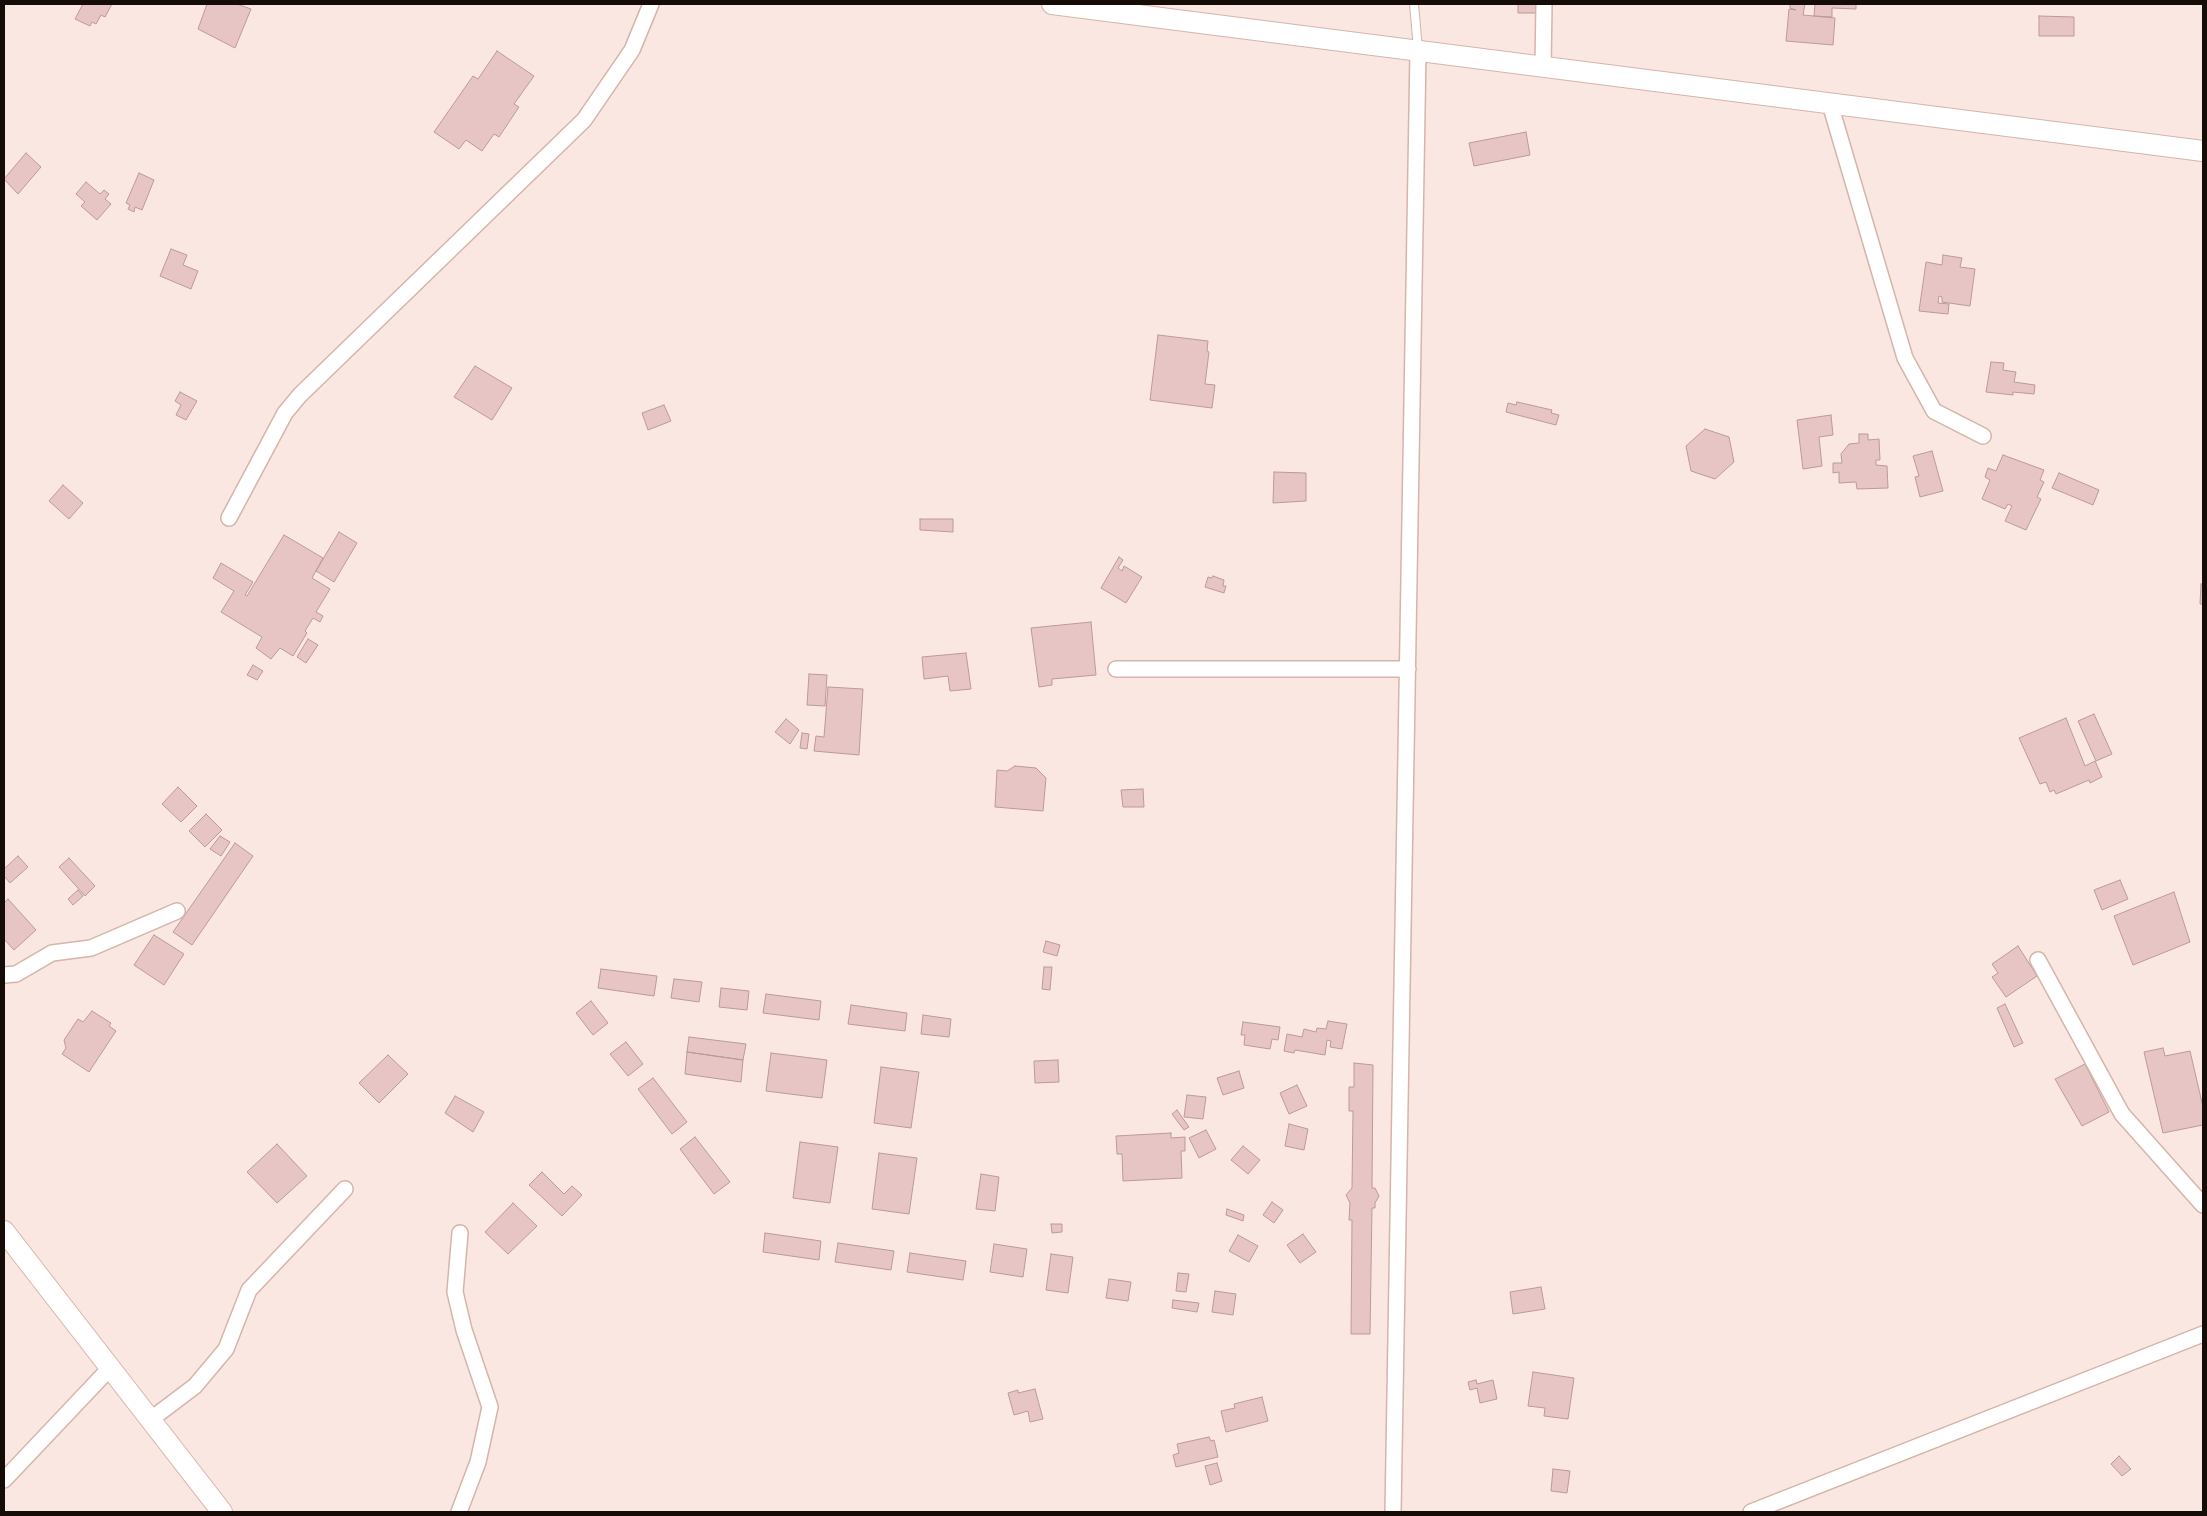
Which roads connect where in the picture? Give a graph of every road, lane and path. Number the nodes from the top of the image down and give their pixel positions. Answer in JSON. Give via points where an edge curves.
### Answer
{"nodes":[{"id":1,"x":651,"y":4,"type":"edge"},
{"id":2,"x":1052,"y":4,"type":"edge"},
{"id":3,"x":1414,"y":4,"type":"edge"},
{"id":4,"x":1544,"y":4,"type":"edge"},
{"id":5,"x":1418,"y":52,"type":"junction"},
{"id":6,"x":1543,"y":67,"type":"junction"},
{"id":7,"x":1830,"y":104,"type":"junction"},
{"id":8,"x":2203,"y":152,"type":"edge"},
{"id":9,"x":1983,"y":436,"type":"dead end"},
{"id":10,"x":229,"y":518,"type":"dead end"},
{"id":11,"x":1116,"y":669,"type":"dead end"},
{"id":12,"x":1408,"y":669,"type":"junction"},
{"id":13,"x":177,"y":911,"type":"dead end"},
{"id":14,"x":2038,"y":960,"type":"dead end"},
{"id":15,"x":4,"y":975,"type":"edge"},
{"id":16,"x":346,"y":1189,"type":"dead end"},
{"id":17,"x":2203,"y":1205,"type":"edge"},
{"id":18,"x":4,"y":1231,"type":"edge"},
{"id":19,"x":460,"y":1233,"type":"dead end"},
{"id":20,"x":2203,"y":1334,"type":"edge"},
{"id":21,"x":110,"y":1368,"type":"junction"},
{"id":22,"x":150,"y":1420,"type":"junction"},
{"id":23,"x":4,"y":1480,"type":"edge"},
{"id":24,"x":222,"y":1512,"type":"edge"},
{"id":25,"x":459,"y":1512,"type":"edge"},
{"id":26,"x":1393,"y":1512,"type":"edge"},
{"id":27,"x":1751,"y":1512,"type":"edge"}],
"edges":[{"from":1,"to":10,"type":"street","via":[[632,50],[584,120],[285,413]]},
{"from":2,"to":5,"type":"street"},
{"from":3,"to":5,"type":"lane"},
{"from":4,"to":6,"type":"street"},
{"from":5,"to":6,"type":"street"},
{"from":5,"to":12,"type":"street"},
{"from":6,"to":7,"type":"street"},
{"from":7,"to":8,"type":"street"},
{"from":7,"to":9,"type":"street","via":[[1905,358],[1934,412]]},
{"from":11,"to":12,"type":"street"},
{"from":12,"to":26,"type":"street"},
{"from":13,"to":15,"type":"street","via":[[91,948],[52,953],[16,974]]},
{"from":14,"to":17,"type":"street","via":[[2122,1114]]},
{"from":16,"to":22,"type":"street","via":[[249,1290],[220,1357],[195,1386]]},
{"from":18,"to":21,"type":"street"},
{"from":19,"to":25,"type":"street","via":[[455,1292],[490,1407],[478,1462]]},
{"from":20,"to":27,"type":"street"},
{"from":21,"to":22,"type":"street"},
{"from":21,"to":23,"type":"street"},
{"from":22,"to":24,"type":"street"}]}
